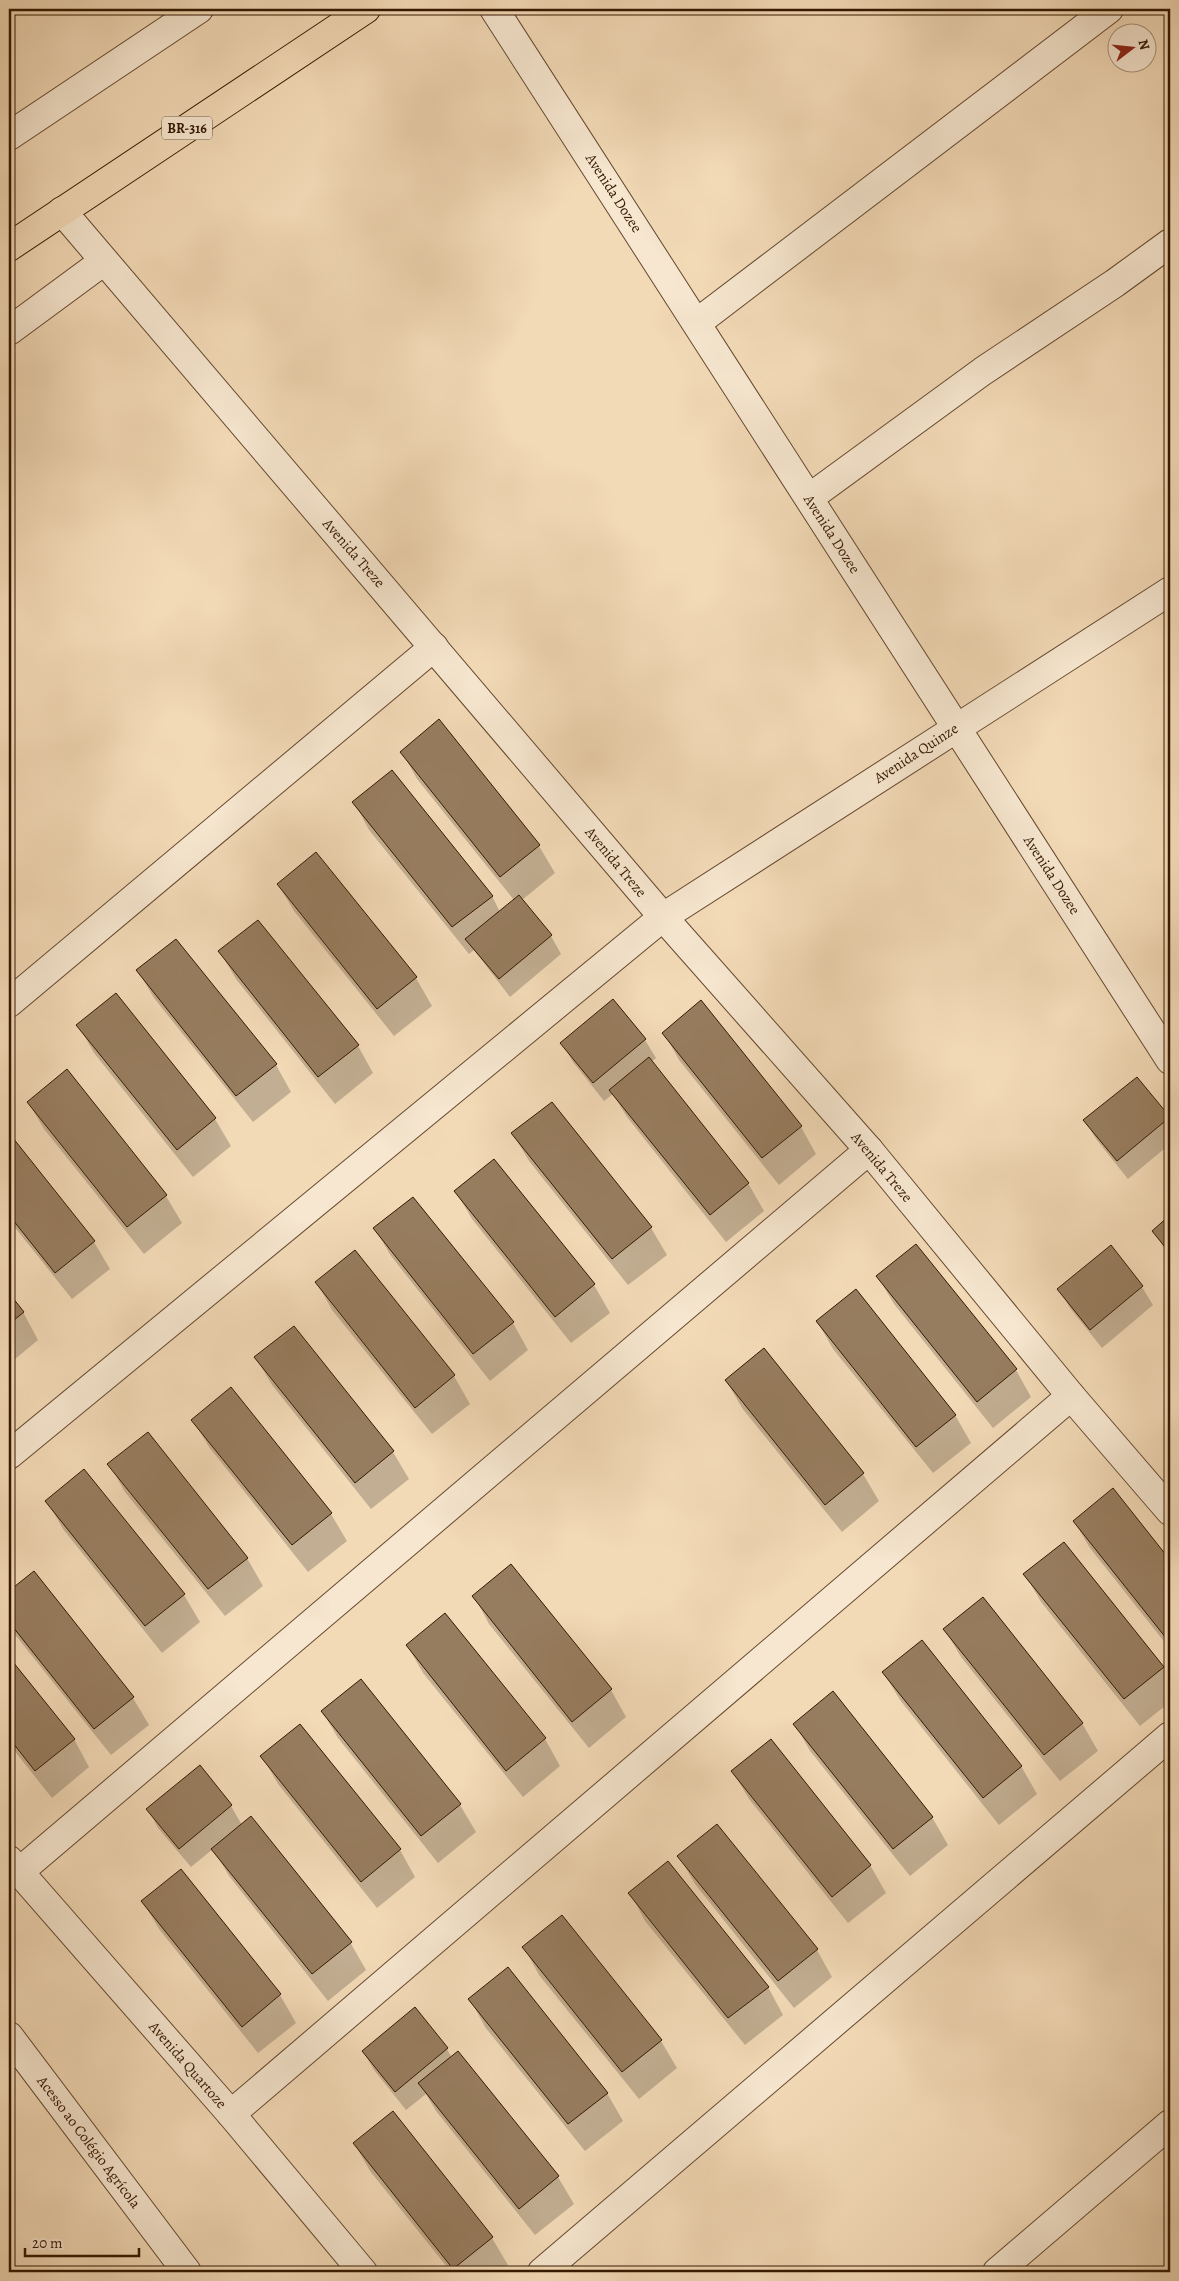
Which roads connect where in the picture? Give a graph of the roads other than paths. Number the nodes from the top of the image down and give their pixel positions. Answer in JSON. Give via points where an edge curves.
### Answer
{"nodes":[{"id":1,"x":198,"y":9,"type":"edge"},
{"id":2,"x":366,"y":9,"type":"edge"},
{"id":3,"x":494,"y":9,"type":"edge"},
{"id":4,"x":1109,"y":9,"type":"edge"},
{"id":5,"x":9,"y":136,"type":"edge"},
{"id":6,"x":62,"y":211,"type":"junction"},
{"id":7,"x":1170,"y":243,"type":"edge"},
{"id":8,"x":9,"y":247,"type":"edge"},
{"id":9,"x":104,"y":262,"type":"junction"},
{"id":10,"x":698,"y":322,"type":"junction"},
{"id":11,"x":9,"y":332,"type":"edge"},
{"id":12,"x":809,"y":498,"type":"junction"},
{"id":13,"x":1170,"y":590,"type":"edge"},
{"id":14,"x":434,"y":647,"type":"junction"},
{"id":15,"x":957,"y":727,"type":"junction"},
{"id":16,"x":663,"y":917,"type":"junction"},
{"id":17,"x":9,"y":1003,"type":"edge"},
{"id":18,"x":1170,"y":1060,"type":"edge"},
{"id":19,"x":868,"y":1150,"type":"junction"},
{"id":20,"x":1071,"y":1396,"type":"junction"},
{"id":21,"x":9,"y":1455,"type":"edge"},
{"id":22,"x":1170,"y":1511,"type":"edge"},
{"id":23,"x":1170,"y":1736,"type":"edge"},
{"id":24,"x":14,"y":1866,"type":"edge"},
{"id":25,"x":9,"y":2036,"type":"edge"},
{"id":26,"x":231,"y":2114,"type":"junction"},
{"id":27,"x":1170,"y":2124,"type":"edge"},
{"id":28,"x":187,"y":2272,"type":"edge"},
{"id":29,"x":363,"y":2272,"type":"edge"},
{"id":30,"x":542,"y":2272,"type":"edge"},
{"id":31,"x":997,"y":2272,"type":"edge"}],
"edges":[{"from":1,"to":5,"type":"street"},
{"from":2,"to":6,"type":"highway","number":"BR-316"},
{"from":3,"to":10,"type":"street","name":"Avenida Dozee"},
{"from":4,"to":10,"type":"street"},
{"from":6,"to":8,"type":"highway","number":"BR-316"},
{"from":6,"to":9,"type":"street","name":"Avenida Treze"},
{"from":7,"to":12,"type":"street","via":[[983,371]]},
{"from":9,"to":11,"type":"street"},
{"from":9,"to":14,"type":"street","name":"Avenida Treze"},
{"from":10,"to":12,"type":"street","name":"Avenida Dozee"},
{"from":12,"to":15,"type":"street","name":"Avenida Dozee"},
{"from":13,"to":15,"type":"street","name":"Avenida Quinze"},
{"from":14,"to":16,"type":"street","name":"Avenida Treze"},
{"from":14,"to":17,"type":"street"},
{"from":15,"to":16,"type":"street","name":"Avenida Quinze"},
{"from":15,"to":18,"type":"street","name":"Avenida Dozee"},
{"from":16,"to":19,"type":"street","name":"Avenida Treze"},
{"from":16,"to":21,"type":"street","name":"Avenida Quinze"},
{"from":19,"to":20,"type":"street","name":"Avenida Treze"},
{"from":19,"to":24,"type":"street"},
{"from":20,"to":22,"type":"street","name":"Avenida Treze"},
{"from":20,"to":26,"type":"street"},
{"from":23,"to":30,"type":"street"},
{"from":24,"to":26,"type":"street","name":"Avenida Quartoze"},
{"from":25,"to":28,"type":"street","name":"Acesso ao Colégio Agrícola"},
{"from":26,"to":29,"type":"street","name":"Avenida Quartoze"},
{"from":27,"to":31,"type":"street"}]}
